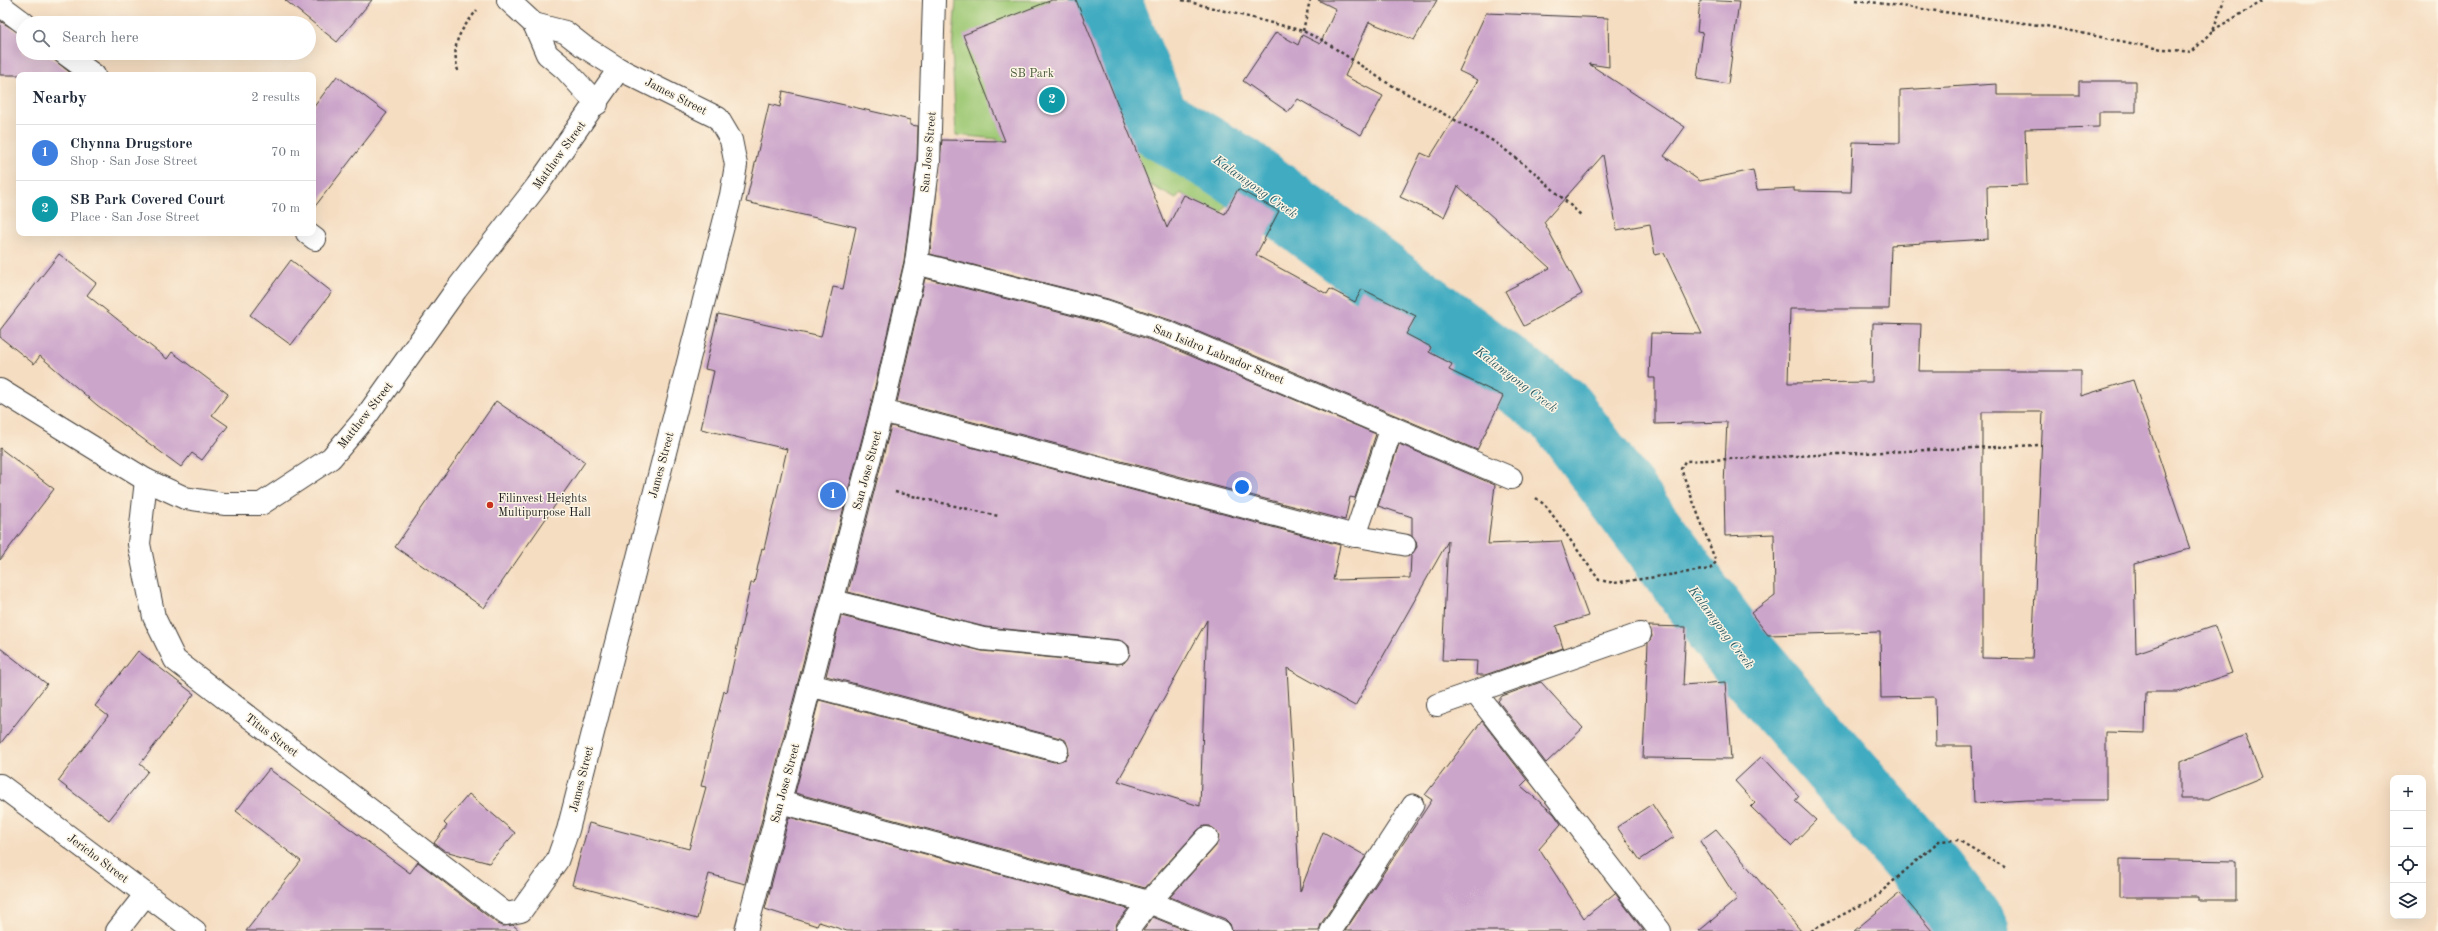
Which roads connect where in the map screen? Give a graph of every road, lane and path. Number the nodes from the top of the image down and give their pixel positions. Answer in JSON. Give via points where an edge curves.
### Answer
{"nodes":[{"id":1,"x":508,"y":0,"type":"edge"},
{"id":2,"x":934,"y":0,"type":"edge"},
{"id":3,"x":1182,"y":0,"type":"edge"},
{"id":4,"x":1310,"y":0,"type":"edge"},
{"id":5,"x":1856,"y":0,"type":"edge"},
{"id":6,"x":2224,"y":0,"type":"edge"},
{"id":7,"x":2264,"y":0,"type":"edge"},
{"id":8,"x":0,"y":5,"type":"edge"},
{"id":9,"x":481,"y":6,"type":"dead end"},
{"id":10,"x":16,"y":17,"type":"edge"},
{"id":11,"x":534,"y":24,"type":"junction"},
{"id":12,"x":2213,"y":30,"type":"junction"},
{"id":13,"x":1303,"y":31,"type":"junction"},
{"id":14,"x":74,"y":60,"type":"edge"},
{"id":15,"x":619,"y":69,"type":"junction"},
{"id":16,"x":458,"y":71,"type":"dead end"},
{"id":17,"x":90,"y":72,"type":"edge"},
{"id":18,"x":596,"y":104,"type":"junction"},
{"id":19,"x":1582,"y":216,"type":"dead end"},
{"id":20,"x":916,"y":263,"type":"junction"},
{"id":21,"x":0,"y":390,"type":"edge"},
{"id":22,"x":882,"y":411,"type":"junction"},
{"id":23,"x":1392,"y":428,"type":"junction"},
{"id":24,"x":2039,"y":445,"type":"dead end"},
{"id":25,"x":1511,"y":478,"type":"joint"},
{"id":26,"x":146,"y":480,"type":"junction"},
{"id":27,"x":863,"y":484,"type":"junction"},
{"id":28,"x":998,"y":516,"type":"dead end"},
{"id":29,"x":1355,"y":536,"type":"junction"},
{"id":30,"x":1405,"y":545,"type":"dead end"},
{"id":31,"x":833,"y":601,"type":"junction"},
{"id":32,"x":1640,"y":634,"type":"dead end"},
{"id":33,"x":1118,"y":652,"type":"dead end"},
{"id":34,"x":810,"y":685,"type":"junction"},
{"id":35,"x":1475,"y":692,"type":"junction"},
{"id":36,"x":1437,"y":705,"type":"dead end"},
{"id":37,"x":1057,"y":750,"type":"dead end"},
{"id":38,"x":0,"y":785,"type":"edge"},
{"id":39,"x":780,"y":802,"type":"junction"},
{"id":40,"x":1413,"y":805,"type":"dead end"},
{"id":41,"x":1207,"y":838,"type":"dead end"},
{"id":42,"x":2006,"y":868,"type":"dead end"},
{"id":43,"x":146,"y":894,"type":"junction"},
{"id":44,"x":1149,"y":902,"type":"junction"},
{"id":45,"x":521,"y":911,"type":"joint"},
{"id":46,"x":116,"y":931,"type":"edge"},
{"id":47,"x":195,"y":931,"type":"edge"},
{"id":48,"x":746,"y":931,"type":"edge"},
{"id":49,"x":1127,"y":931,"type":"edge"},
{"id":50,"x":1220,"y":931,"type":"edge"},
{"id":51,"x":1331,"y":931,"type":"edge"},
{"id":52,"x":1660,"y":931,"type":"edge"},
{"id":53,"x":1811,"y":931,"type":"edge"}],
"edges":[{"from":1,"to":11,"type":"street"},
{"from":2,"to":20,"type":"street","name":"San Jose Street","via":[[929,161]]},
{"from":3,"to":13,"type":"path"},
{"from":4,"to":13,"type":"path"},
{"from":5,"to":12,"type":"path","via":[[2046,26],[2155,48],[2192,52]]},
{"from":6,"to":12,"type":"path"},
{"from":7,"to":12,"type":"path"},
{"from":8,"to":10,"type":"street"},
{"from":9,"to":16,"type":"path","via":[[461,30],[456,41],[454,56]]},
{"from":11,"to":15,"type":"street","name":"James Street","via":[[565,32]]},
{"from":11,"to":18,"type":"street","via":[[547,54],[565,69]]},
{"from":13,"to":19,"type":"path","via":[[1324,41],[1384,81],[1495,142],[1535,173]]},
{"from":14,"to":17,"type":"street"},
{"from":15,"to":18,"type":"street","name":"Matthew Street"},
{"from":15,"to":45,"type":"street","name":"James Street","via":[[718,118],[731,140],[736,165],[731,195],[568,830],[556,860]]},
{"from":18,"to":26,"type":"street","name":"Matthew Street","via":[[537,186],[456,290],[366,418],[330,458],[261,504],[224,504],[185,498]]},
{"from":20,"to":22,"type":"street","name":"San Jose Street"},
{"from":20,"to":23,"type":"street","name":"San Isidro Labrador Street","via":[[1105,311],[1169,333]]},
{"from":21,"to":26,"type":"street","name":"Matthew Street"},
{"from":22,"to":27,"type":"street","name":"San Jose Street"},
{"from":22,"to":29,"type":"street"},
{"from":23,"to":25,"type":"street","name":"San Isidro Labrador Street"},
{"from":23,"to":29,"type":"street"},
{"from":24,"to":25,"type":"path","via":[[1685,461],[1681,469],[1716,562],[1710,569],[1614,583],[1599,580],[1546,506]]},
{"from":26,"to":45,"type":"street","name":"Titus Street","via":[[140,544],[154,617],[175,660],[506,914]]},
{"from":27,"to":28,"type":"path"},
{"from":27,"to":31,"type":"street","name":"San Jose Street"},
{"from":29,"to":30,"type":"lane"},
{"from":31,"to":33,"type":"street","via":[[982,639]]},
{"from":31,"to":34,"type":"street","name":"San Jose Street"},
{"from":32,"to":35,"type":"street"},
{"from":34,"to":37,"type":"street"},
{"from":34,"to":39,"type":"street","name":"San Jose Street"},
{"from":35,"to":36,"type":"street"},
{"from":35,"to":52,"type":"street"},
{"from":38,"to":43,"type":"street","name":"Jericho Street"},
{"from":39,"to":44,"type":"street"},
{"from":39,"to":48,"type":"street","name":"San Jose Street"},
{"from":40,"to":51,"type":"lane"},
{"from":41,"to":44,"type":"street"},
{"from":42,"to":53,"type":"path","via":[[1958,840],[1938,841],[1872,899]]},
{"from":43,"to":46,"type":"street"},
{"from":43,"to":47,"type":"street","name":"Jericho Street"},
{"from":44,"to":49,"type":"street"},
{"from":44,"to":50,"type":"street"}]}
